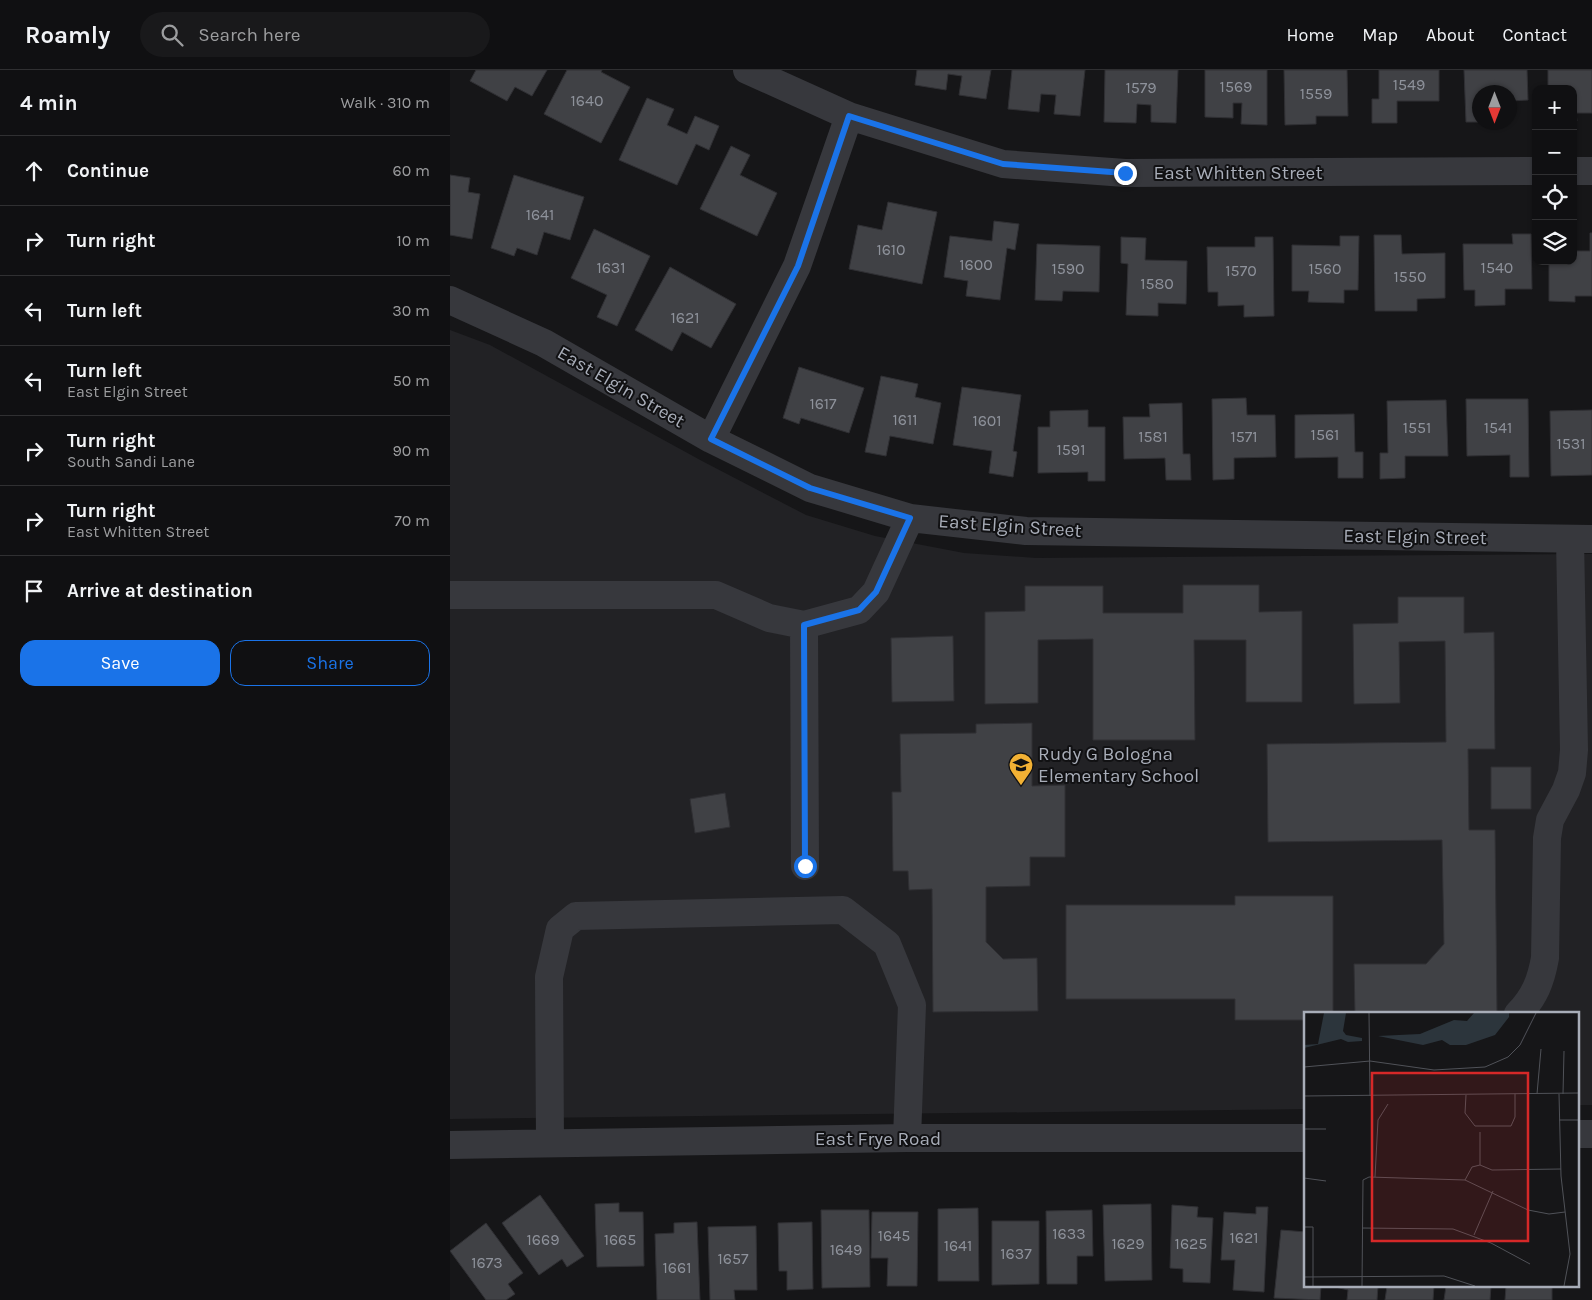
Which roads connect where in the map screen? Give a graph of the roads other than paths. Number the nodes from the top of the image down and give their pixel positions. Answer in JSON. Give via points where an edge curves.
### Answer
{"nodes":[{"id":1,"x":747,"y":70,"type":"edge"},
{"id":2,"x":849,"y":116,"type":"junction"},
{"id":3,"x":1532,"y":171,"type":"edge"},
{"id":4,"x":1577,"y":171,"type":"edge"},
{"id":5,"x":1592,"y":171,"type":"edge"},
{"id":6,"x":450,"y":300,"type":"edge"},
{"id":7,"x":711,"y":439,"type":"junction"},
{"id":8,"x":910,"y":518,"type":"junction"},
{"id":9,"x":1581,"y":539,"type":"edge"},
{"id":10,"x":450,"y":595,"type":"edge"},
{"id":11,"x":804,"y":625,"type":"junction"},
{"id":12,"x":805,"y":866,"type":"dead end"},
{"id":13,"x":1520,"y":1012,"type":"edge"},
{"id":14,"x":908,"y":1138,"type":"junction"},
{"id":15,"x":1304,"y":1138,"type":"edge"},
{"id":16,"x":550,"y":1143,"type":"junction"},
{"id":17,"x":450,"y":1145,"type":"edge"}],
"edges":[{"from":1,"to":2,"type":"street","name":"East Whitten Street"},
{"from":2,"to":3,"type":"street","name":"East Whitten Street","via":[[1003,164],[1125,173]]},
{"from":2,"to":7,"type":"street","via":[[798,266]]},
{"from":4,"to":5,"type":"street"},
{"from":6,"to":7,"type":"street","name":"East Elgin Street","via":[[544,343]]},
{"from":7,"to":8,"type":"street","name":"East Elgin Street","via":[[810,488]]},
{"from":8,"to":9,"type":"street","name":"East Elgin Street","via":[[1026,531]]},
{"from":8,"to":11,"type":"street","via":[[876,592],[859,610]]},
{"from":9,"to":13,"type":"street","via":[[1572,773],[1550,820],[1547,838],[1543,971],[1529,1003]]},
{"from":10,"to":11,"type":"street","via":[[716,594],[769,618]]},
{"from":11,"to":12,"type":"street"},
{"from":14,"to":15,"type":"street","name":"East Frye Road"},
{"from":14,"to":16,"type":"street","name":"East Frye Road"},
{"from":14,"to":16,"type":"street","via":[[912,1005],[887,944],[843,910],[833,910],[576,916],[560,930],[549,977]]},
{"from":16,"to":17,"type":"street","name":"East Frye Road"}]}
